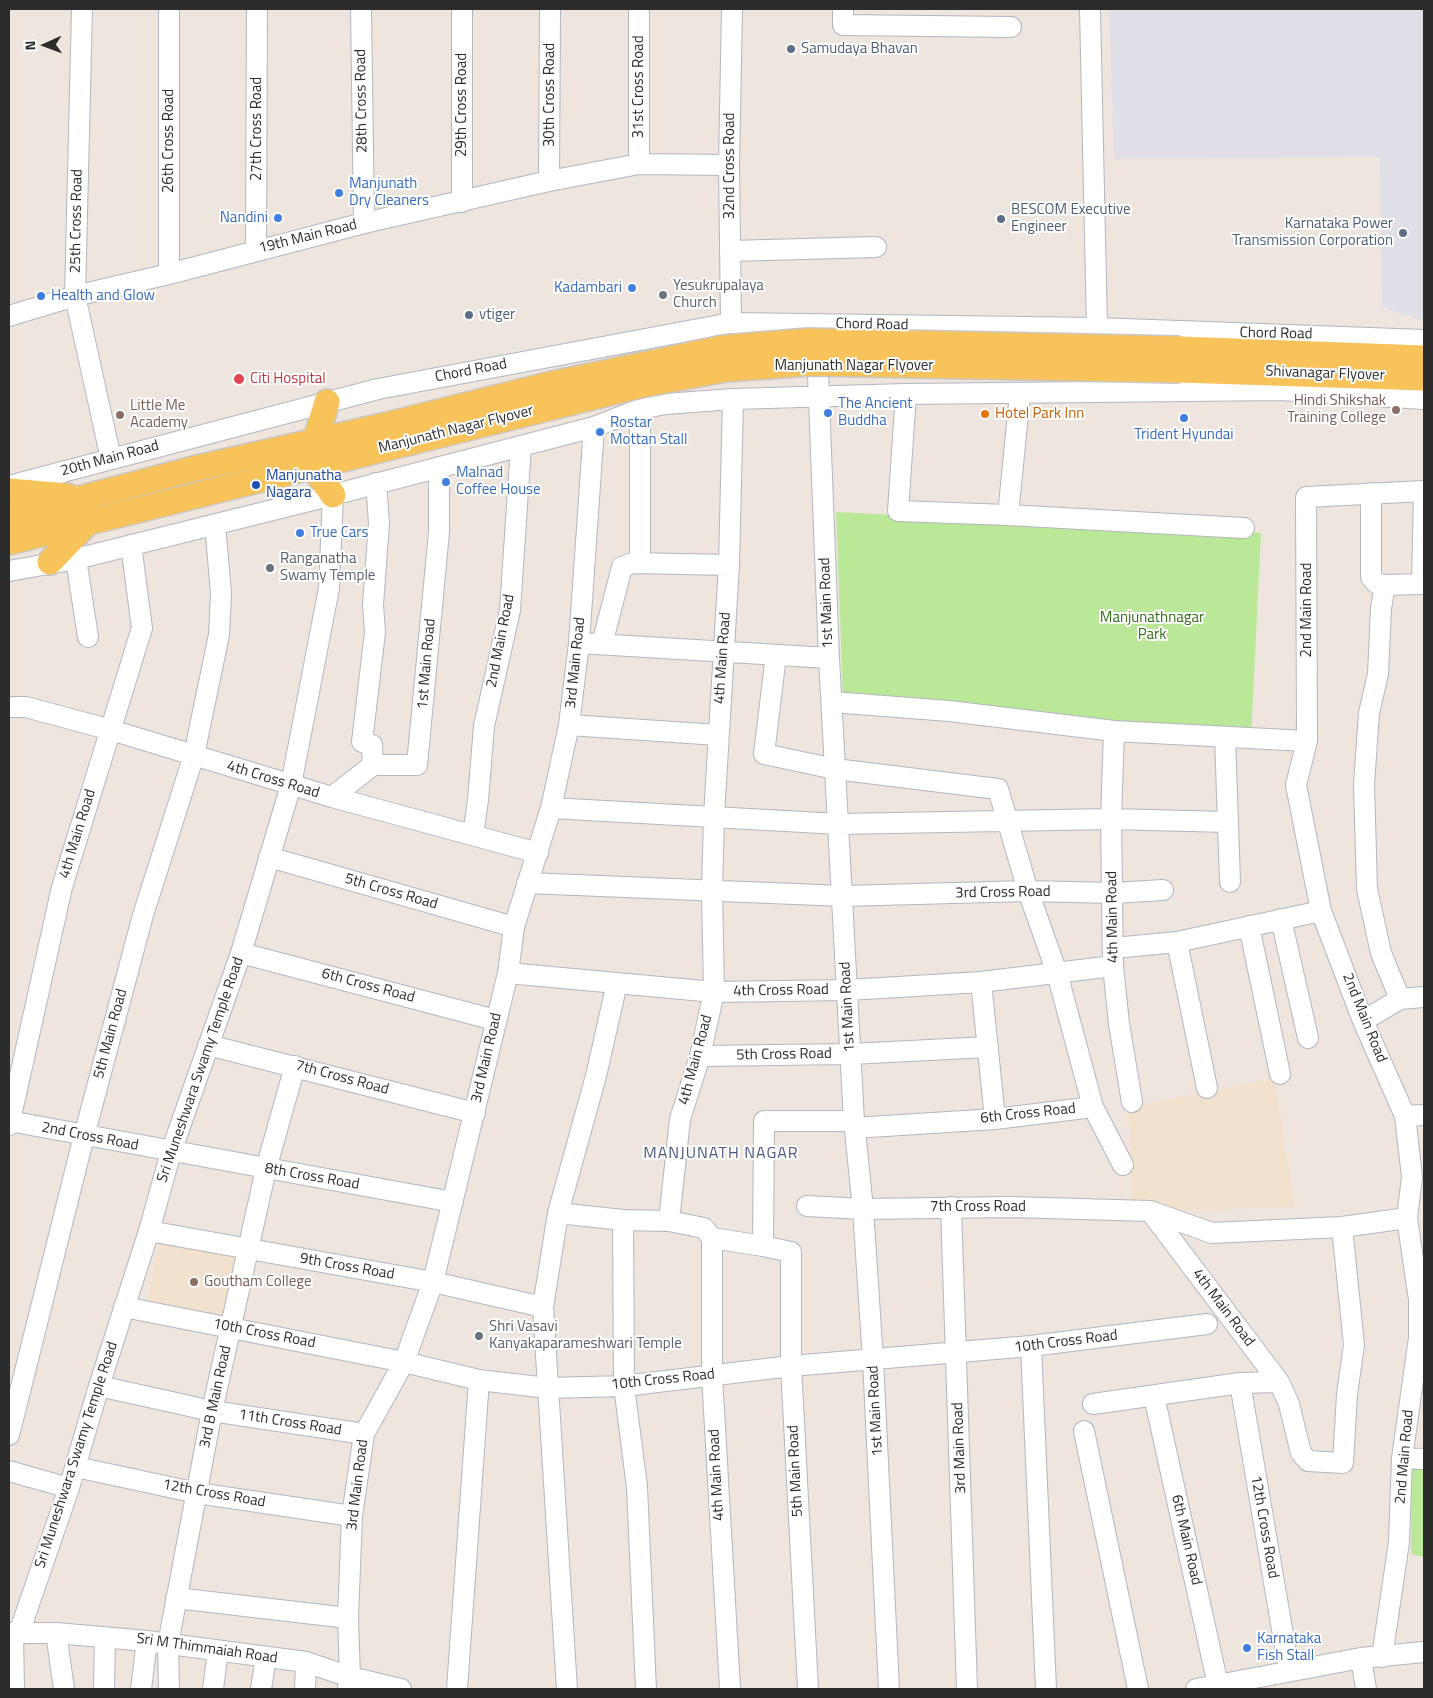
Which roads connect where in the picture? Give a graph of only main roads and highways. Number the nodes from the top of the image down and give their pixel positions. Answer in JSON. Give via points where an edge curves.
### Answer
{"nodes":[{"id":1,"x":1226,"y":352,"type":"joint"},
{"id":2,"x":1423,"y":368,"type":"edge"},
{"id":3,"x":327,"y":402,"type":"road end"},
{"id":4,"x":314,"y":454,"type":"junction"},
{"id":5,"x":9,"y":491,"type":"edge"},
{"id":6,"x":333,"y":495,"type":"road end"},
{"id":7,"x":87,"y":509,"type":"junction"},
{"id":8,"x":9,"y":517,"type":"edge"},
{"id":9,"x":9,"y":542,"type":"edge"},
{"id":10,"x":50,"y":562,"type":"road end"}],
"edges":[{"from":1,"to":2,"type":"main road","name":"Shivanagar Flyover"},
{"from":1,"to":4,"type":"main road","name":"Manjunath Nagar Flyover","bridge":true,"via":[[1180,360],[818,341],[723,348],[552,384],[389,436]]},
{"from":3,"to":4,"type":"main road"},
{"from":4,"to":6,"type":"main road"},
{"from":4,"to":7,"type":"main road"},
{"from":5,"to":7,"type":"main road"},
{"from":7,"to":8,"type":"main road"},
{"from":7,"to":9,"type":"main road"},
{"from":7,"to":10,"type":"main road"}]}
